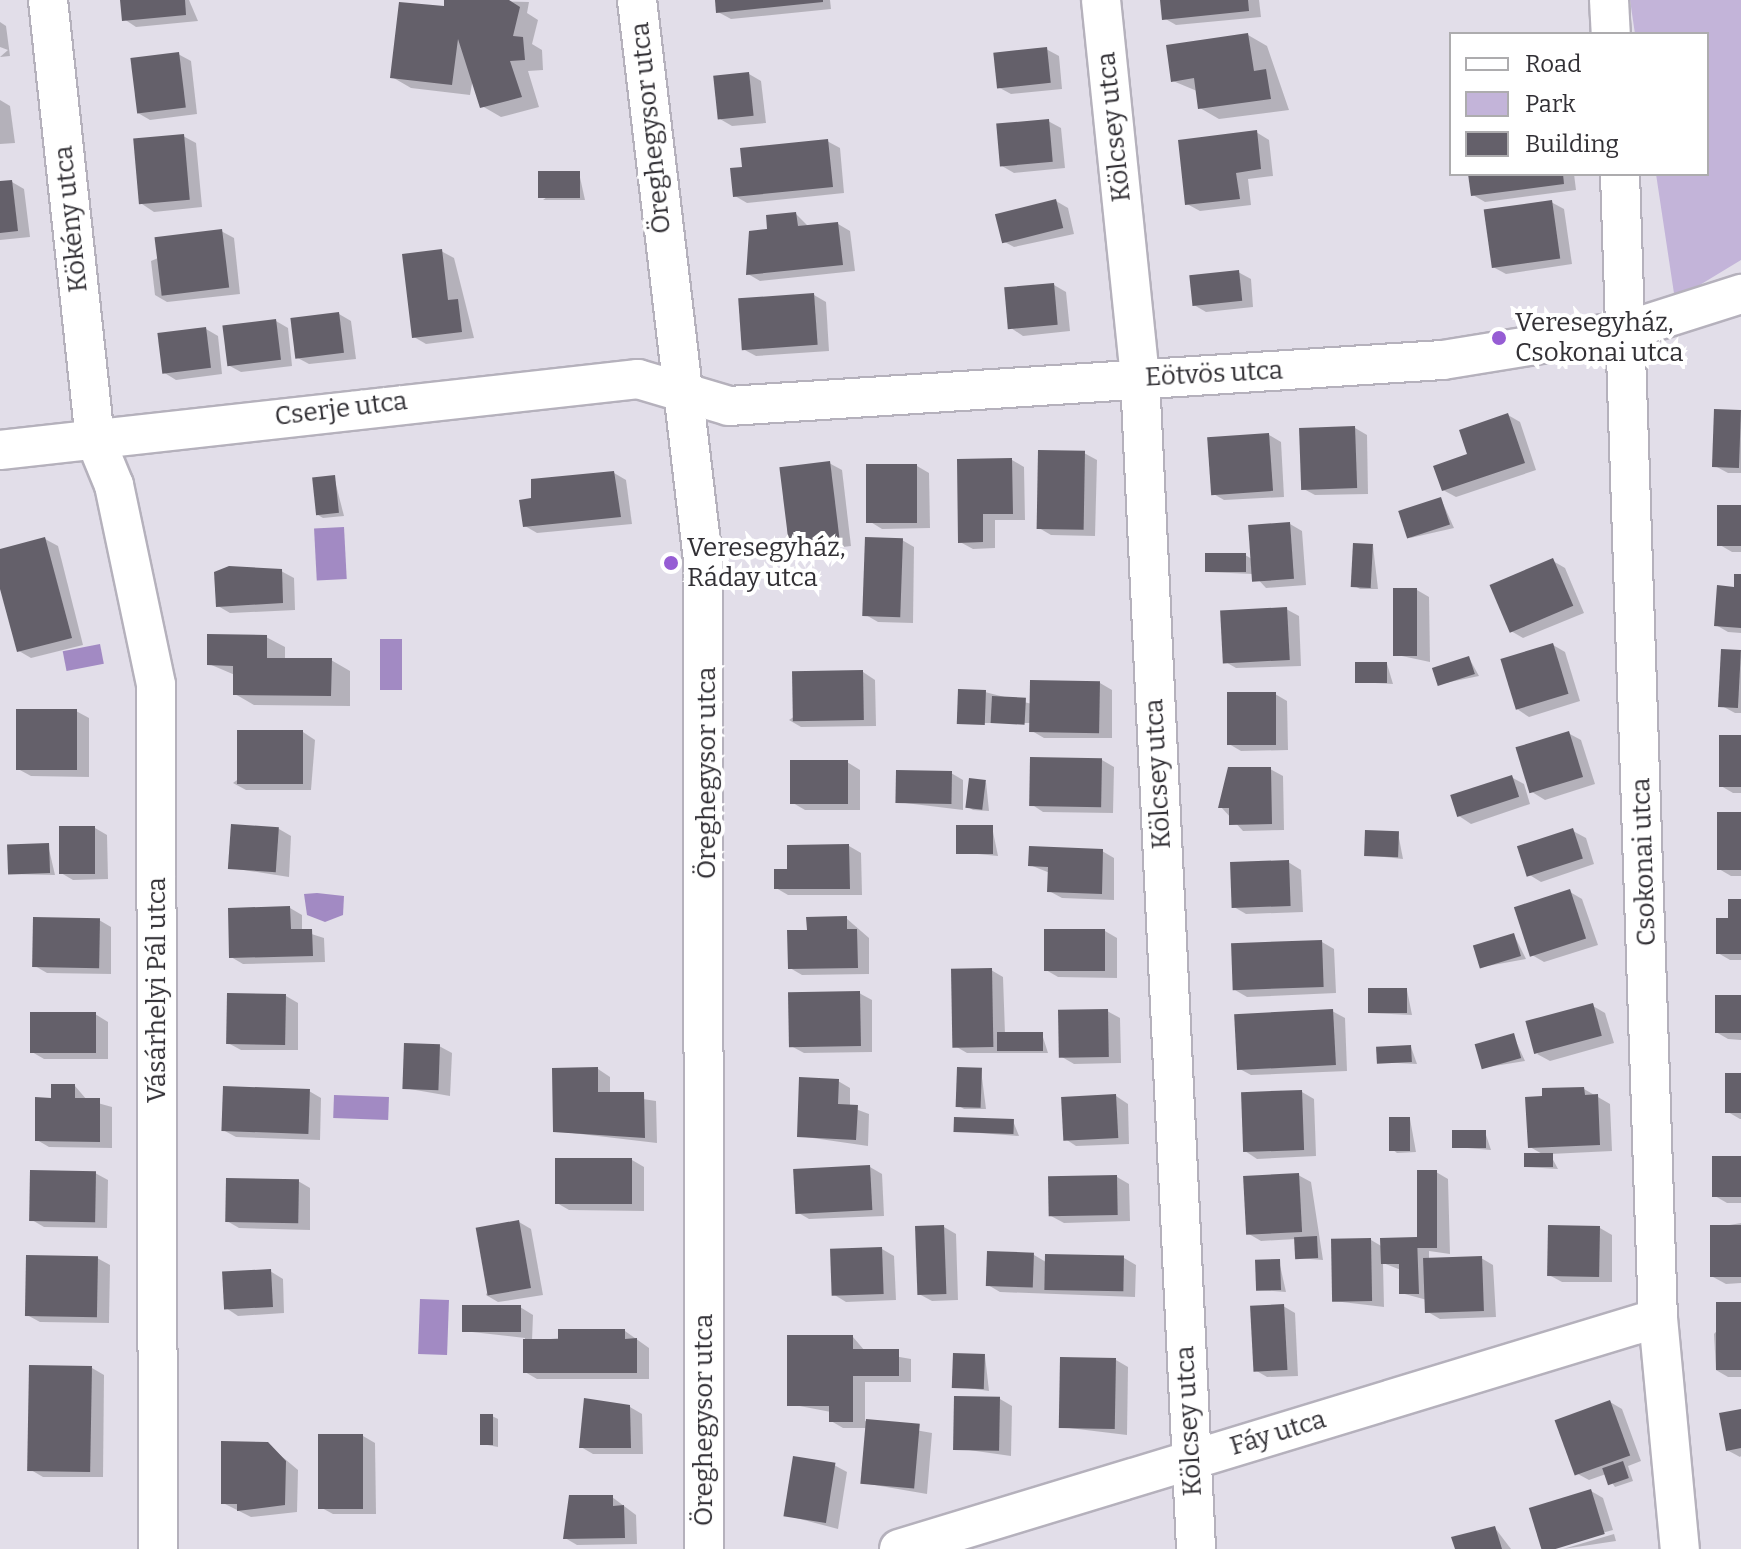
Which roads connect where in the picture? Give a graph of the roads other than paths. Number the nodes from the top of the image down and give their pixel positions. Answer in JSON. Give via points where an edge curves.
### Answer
{"nodes":[{"id":1,"x":48,"y":0,"type":"edge"},
{"id":2,"x":637,"y":0,"type":"edge"},
{"id":3,"x":1101,"y":0,"type":"edge"},
{"id":4,"x":1609,"y":0,"type":"edge"},
{"id":5,"x":1611,"y":32,"type":"edge"},
{"id":6,"x":1620,"y":176,"type":"edge"},
{"id":7,"x":1741,"y":294,"type":"edge"},
{"id":8,"x":1628,"y":330,"type":"junction"},
{"id":9,"x":1140,"y":378,"type":"junction"},
{"id":10,"x":680,"y":396,"type":"junction"},
{"id":11,"x":95,"y":439,"type":"junction"},
{"id":12,"x":0,"y":450,"type":"edge"},
{"id":13,"x":1658,"y":1318,"type":"junction"},
{"id":14,"x":1191,"y":1460,"type":"junction"},
{"id":15,"x":158,"y":1549,"type":"edge"},
{"id":16,"x":704,"y":1549,"type":"edge"},
{"id":17,"x":899,"y":1549,"type":"edge"},
{"id":18,"x":1196,"y":1549,"type":"edge"},
{"id":19,"x":1680,"y":1549,"type":"edge"}],
"edges":[{"from":1,"to":11,"type":"street","name":"Kökény utca"},
{"from":2,"to":10,"type":"street","name":"Öreghegysor utca"},
{"from":3,"to":9,"type":"street","name":"Kölcsey utca"},
{"from":4,"to":5,"type":"street"},
{"from":6,"to":8,"type":"street","name":"Csokonai utca"},
{"from":7,"to":8,"type":"street","name":"Eötvös utca"},
{"from":8,"to":9,"type":"street","name":"Eötvös utca","via":[[1443,360]]},
{"from":8,"to":13,"type":"street","name":"Csokonai utca"},
{"from":9,"to":10,"type":"street","name":"Eötvös utca","via":[[729,406]]},
{"from":9,"to":14,"type":"street","name":"Kölcsey utca"},
{"from":10,"to":11,"type":"street","name":"Cserje utca","via":[[638,379],[575,383]]},
{"from":10,"to":16,"type":"street","name":"Öreghegysor utca","via":[[703,560],[709,726]]},
{"from":11,"to":12,"type":"street","name":"Cserje utca"},
{"from":11,"to":15,"type":"street","name":"Vásárhelyi Pál utca","via":[[114,485],[156,685]]},
{"from":13,"to":14,"type":"street","name":"Fáy utca"},
{"from":13,"to":19,"type":"street","name":"Csokonai utca"},
{"from":14,"to":17,"type":"street","name":"Fáy utca"},
{"from":14,"to":18,"type":"street","name":"Kölcsey utca"}]}
